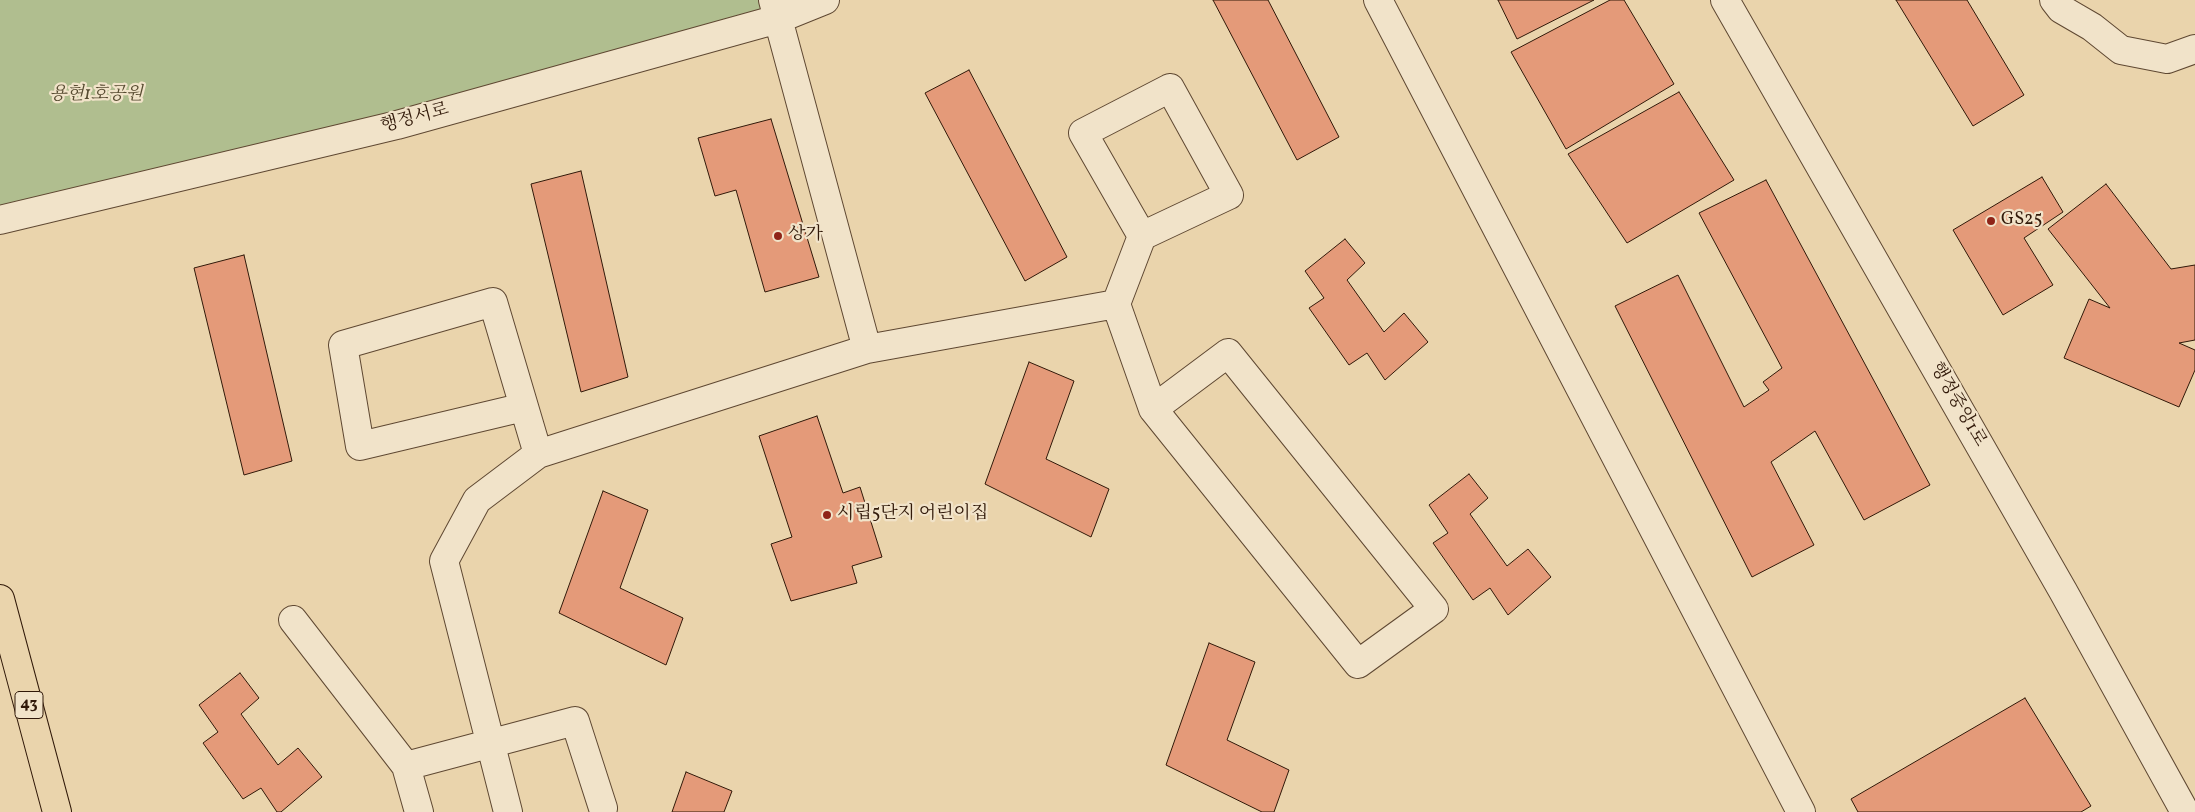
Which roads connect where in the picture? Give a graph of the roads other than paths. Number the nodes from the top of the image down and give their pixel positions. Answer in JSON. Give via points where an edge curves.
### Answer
{"nodes":[{"id":1,"x":825,"y":0,"type":"edge"},
{"id":2,"x":1378,"y":0,"type":"edge"},
{"id":3,"x":1725,"y":0,"type":"edge"},
{"id":4,"x":2054,"y":0,"type":"edge"},
{"id":5,"x":775,"y":10,"type":"edge"},
{"id":6,"x":2195,"y":49,"type":"edge"},
{"id":7,"x":0,"y":220,"type":"edge"},
{"id":8,"x":1142,"y":236,"type":"junction"},
{"id":9,"x":1116,"y":304,"type":"junction"},
{"id":10,"x":868,"y":349,"type":"junction"},
{"id":11,"x":524,"y":407,"type":"junction"},
{"id":12,"x":1153,"y":409,"type":"junction"},
{"id":13,"x":538,"y":454,"type":"junction"},
{"id":14,"x":0,"y":599,"type":"edge"},
{"id":15,"x":293,"y":620,"type":"dead end"},
{"id":16,"x":491,"y":744,"type":"junction"},
{"id":17,"x":406,"y":766,"type":"junction"},
{"id":18,"x":603,"y":808,"type":"dead end"},
{"id":19,"x":57,"y":812,"type":"edge"},
{"id":20,"x":419,"y":812,"type":"edge"},
{"id":21,"x":508,"y":812,"type":"edge"},
{"id":22,"x":1800,"y":812,"type":"edge"},
{"id":23,"x":2185,"y":812,"type":"edge"}],
"edges":[{"from":1,"to":5,"type":"street","name":"행정서로"},
{"from":2,"to":22,"type":"street"},
{"from":3,"to":23,"type":"street","name":"행정중앙1로","via":[[2063,591]]},
{"from":4,"to":6,"type":"street","via":[[2061,9],[2122,50],[2167,59]]},
{"from":5,"to":7,"type":"street","name":"행정서로","via":[[397,125]]},
{"from":5,"to":10,"type":"street"},
{"from":8,"to":8,"type":"street","via":[[1229,195],[1170,88],[1083,133]]},
{"from":8,"to":9,"type":"street"},
{"from":9,"to":10,"type":"street"},
{"from":9,"to":12,"type":"street"},
{"from":10,"to":13,"type":"street"},
{"from":11,"to":11,"type":"street","via":[[493,302],[343,345],[360,446]]},
{"from":11,"to":13,"type":"street"},
{"from":12,"to":12,"type":"street","via":[[1358,664],[1434,609],[1228,353]]},
{"from":13,"to":16,"type":"street","via":[[477,500],[444,561]]},
{"from":14,"to":19,"type":"main road","number":"43"},
{"from":15,"to":17,"type":"street"},
{"from":16,"to":17,"type":"street"},
{"from":16,"to":18,"type":"street","via":[[575,721]]},
{"from":16,"to":21,"type":"street"},
{"from":17,"to":20,"type":"street"}]}
